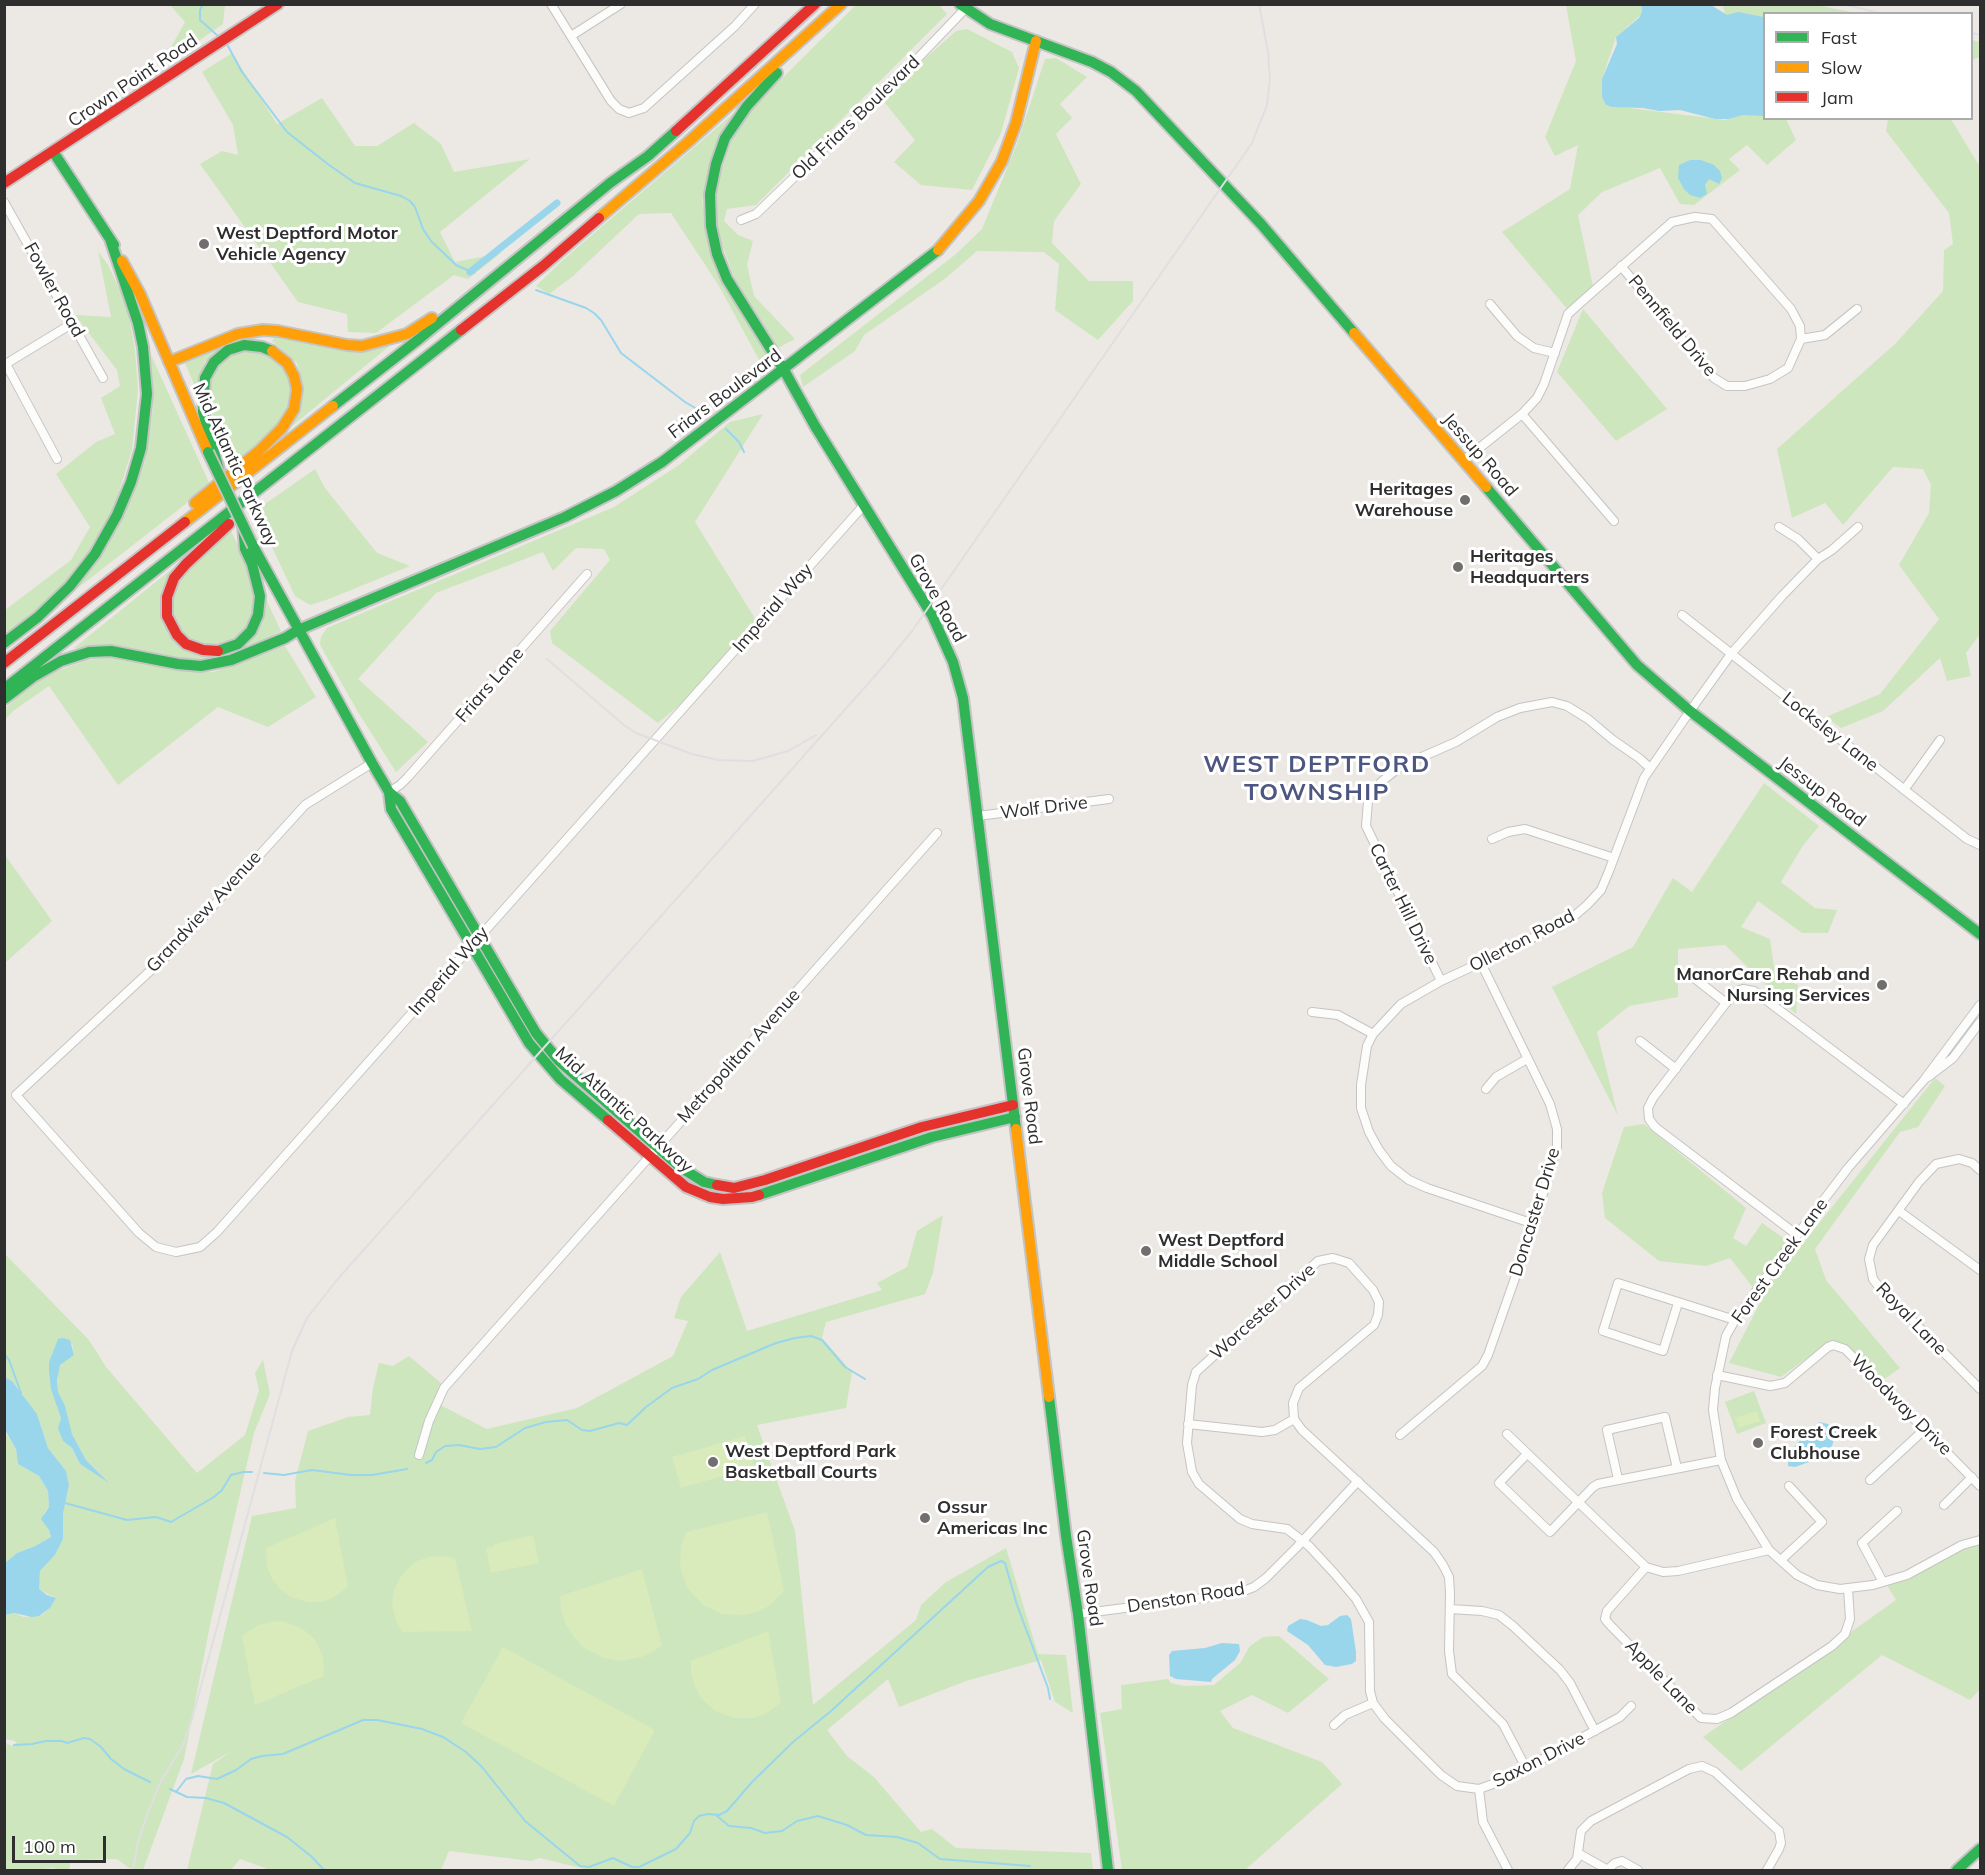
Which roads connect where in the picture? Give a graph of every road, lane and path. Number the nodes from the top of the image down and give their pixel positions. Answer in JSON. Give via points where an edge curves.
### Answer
{"nodes":[{"id":1,"x":278,"y":4,"type":"edge"},
{"id":2,"x":551,"y":4,"type":"edge"},
{"id":3,"x":621,"y":4,"type":"edge"},
{"id":4,"x":755,"y":4,"type":"edge"},
{"id":5,"x":815,"y":4,"type":"edge"},
{"id":6,"x":838,"y":7,"type":"edge"},
{"id":7,"x":963,"y":7,"type":"edge"},
{"id":8,"x":571,"y":36,"type":"junction"},
{"id":9,"x":1036,"y":41,"type":"junction"},
{"id":10,"x":54,"y":153,"type":"junction"},
{"id":11,"x":4,"y":183,"type":"edge"},
{"id":12,"x":610,"y":183,"type":"junction"},
{"id":13,"x":4,"y":202,"type":"edge"},
{"id":14,"x":741,"y":220,"type":"dead end"},
{"id":15,"x":110,"y":238,"type":"junction"},
{"id":16,"x":1622,"y":266,"type":"junction"},
{"id":17,"x":510,"y":292,"type":"junction"},
{"id":18,"x":1490,"y":304,"type":"dead end"},
{"id":19,"x":1857,"y":309,"type":"dead end"},
{"id":20,"x":73,"y":323,"type":"junction"},
{"id":21,"x":1801,"y":339,"type":"junction"},
{"id":22,"x":1555,"y":353,"type":"junction"},
{"id":23,"x":169,"y":362,"type":"junction"},
{"id":24,"x":5,"y":365,"type":"edge"},
{"id":25,"x":784,"y":370,"type":"junction"},
{"id":26,"x":104,"y":378,"type":"dead end"},
{"id":27,"x":1522,"y":414,"type":"junction"},
{"id":28,"x":211,"y":451,"type":"junction"},
{"id":29,"x":57,"y":459,"type":"dead end"},
{"id":30,"x":1463,"y":461,"type":"junction"},
{"id":31,"x":864,"y":505,"type":"junction"},
{"id":32,"x":1614,"y":521,"type":"dead end"},
{"id":33,"x":1779,"y":527,"type":"dead end"},
{"id":34,"x":1858,"y":527,"type":"dead end"},
{"id":35,"x":250,"y":548,"type":"junction"},
{"id":36,"x":1818,"y":559,"type":"junction"},
{"id":37,"x":587,"y":574,"type":"dead end"},
{"id":38,"x":1682,"y":615,"type":"dead end"},
{"id":39,"x":298,"y":630,"type":"junction"},
{"id":40,"x":4,"y":643,"type":"edge"},
{"id":41,"x":1731,"y":654,"type":"junction"},
{"id":42,"x":4,"y":655,"type":"edge"},
{"id":43,"x":4,"y":663,"type":"edge"},
{"id":44,"x":4,"y":689,"type":"edge"},
{"id":45,"x":4,"y":699,"type":"edge"},
{"id":46,"x":1690,"y":711,"type":"junction"},
{"id":47,"x":1940,"y":740,"type":"dead end"},
{"id":48,"x":372,"y":763,"type":"junction"},
{"id":49,"x":1650,"y":768,"type":"junction"},
{"id":50,"x":1904,"y":790,"type":"junction"},
{"id":51,"x":388,"y":792,"type":"junction"},
{"id":52,"x":1109,"y":800,"type":"dead end"},
{"id":53,"x":978,"y":816,"type":"junction"},
{"id":54,"x":937,"y":832,"type":"dead end"},
{"id":55,"x":1492,"y":839,"type":"dead end"},
{"id":56,"x":1980,"y":845,"type":"edge"},
{"id":57,"x":1614,"y":858,"type":"junction"},
{"id":58,"x":1980,"y":934,"type":"edge"},
{"id":59,"x":480,"y":935,"type":"junction"},
{"id":60,"x":471,"y":947,"type":"junction"},
{"id":61,"x":1481,"y":963,"type":"junction"},
{"id":62,"x":1693,"y":977,"type":"dead end"},
{"id":63,"x":1441,"y":981,"type":"junction"},
{"id":64,"x":1726,"y":1003,"type":"junction"},
{"id":65,"x":1980,"y":1005,"type":"edge"},
{"id":66,"x":1312,"y":1012,"type":"dead end"},
{"id":67,"x":1980,"y":1022,"type":"edge"},
{"id":68,"x":1373,"y":1034,"type":"junction"},
{"id":69,"x":1640,"y":1041,"type":"dead end"},
{"id":70,"x":1527,"y":1059,"type":"junction"},
{"id":71,"x":1676,"y":1069,"type":"junction"},
{"id":72,"x":1924,"y":1080,"type":"junction"},
{"id":73,"x":1486,"y":1089,"type":"dead end"},
{"id":74,"x":16,"y":1095,"type":"joint"},
{"id":75,"x":1904,"y":1104,"type":"junction"},
{"id":76,"x":1013,"y":1105,"type":"junction"},
{"id":77,"x":1015,"y":1117,"type":"junction"},
{"id":78,"x":653,"y":1153,"type":"junction"},
{"id":79,"x":1980,"y":1170,"type":"edge"},
{"id":80,"x":1899,"y":1211,"type":"junction"},
{"id":81,"x":1534,"y":1224,"type":"junction"},
{"id":82,"x":1797,"y":1234,"type":"junction"},
{"id":83,"x":1980,"y":1270,"type":"edge"},
{"id":84,"x":1678,"y":1303,"type":"junction"},
{"id":85,"x":1735,"y":1320,"type":"junction"},
{"id":86,"x":1717,"y":1375,"type":"junction"},
{"id":87,"x":1980,"y":1389,"type":"edge"},
{"id":88,"x":1294,"y":1419,"type":"junction"},
{"id":89,"x":1188,"y":1424,"type":"junction"},
{"id":90,"x":1925,"y":1429,"type":"junction"},
{"id":91,"x":1507,"y":1434,"type":"dead end"},
{"id":92,"x":1401,"y":1435,"type":"dead end"},
{"id":93,"x":1527,"y":1454,"type":"junction"},
{"id":94,"x":419,"y":1455,"type":"dead end"},
{"id":95,"x":1721,"y":1460,"type":"junction"},
{"id":96,"x":1677,"y":1468,"type":"junction"},
{"id":97,"x":1972,"y":1477,"type":"junction"},
{"id":98,"x":1618,"y":1479,"type":"junction"},
{"id":99,"x":1358,"y":1480,"type":"junction"},
{"id":100,"x":1870,"y":1480,"type":"dead end"},
{"id":101,"x":1789,"y":1486,"type":"dead end"},
{"id":102,"x":1980,"y":1486,"type":"edge"},
{"id":103,"x":1578,"y":1503,"type":"junction"},
{"id":104,"x":1944,"y":1505,"type":"dead end"},
{"id":105,"x":1897,"y":1511,"type":"dead end"},
{"id":106,"x":1302,"y":1540,"type":"junction"},
{"id":107,"x":1980,"y":1540,"type":"edge"},
{"id":108,"x":1769,"y":1551,"type":"junction"},
{"id":109,"x":1781,"y":1560,"type":"junction"},
{"id":110,"x":1646,"y":1567,"type":"junction"},
{"id":111,"x":1883,"y":1582,"type":"junction"},
{"id":112,"x":1848,"y":1588,"type":"junction"},
{"id":113,"x":1450,"y":1609,"type":"junction"},
{"id":114,"x":1078,"y":1614,"type":"junction"},
{"id":115,"x":1373,"y":1703,"type":"junction"},
{"id":116,"x":1631,"y":1706,"type":"dead end"},
{"id":117,"x":1334,"y":1725,"type":"dead end"},
{"id":118,"x":1595,"y":1731,"type":"junction"},
{"id":119,"x":1526,"y":1768,"type":"junction"},
{"id":120,"x":1479,"y":1789,"type":"junction"},
{"id":121,"x":1980,"y":1849,"type":"edge"},
{"id":122,"x":1578,"y":1853,"type":"junction"},
{"id":123,"x":1108,"y":1870,"type":"edge"},
{"id":124,"x":1508,"y":1870,"type":"edge"},
{"id":125,"x":1568,"y":1870,"type":"edge"},
{"id":126,"x":1607,"y":1870,"type":"edge"},
{"id":127,"x":1638,"y":1870,"type":"edge"},
{"id":128,"x":1767,"y":1870,"type":"edge"},
{"id":129,"x":1957,"y":1870,"type":"edge"}],
"edges":[{"from":1,"to":10,"type":"main road","name":"Crown Point Road"},
{"from":2,"to":8,"type":"street"},
{"from":3,"to":8,"type":"street"},
{"from":4,"to":8,"type":"street","via":[[644,108],[629,113],[612,101]]},
{"from":5,"to":12,"type":"main road","via":[[678,130]]},
{"from":6,"to":17,"type":"main road","via":[[687,143]]},
{"from":6,"to":25,"type":"main road","name":"Grove Road","via":[[735,121],[716,164],[710,194],[711,226],[727,279]]},
{"from":7,"to":9,"type":"main road","name":"Jessup Road","via":[[990,24]]},
{"from":7,"to":14,"type":"street","name":"Old Friars Boulevard","via":[[919,57],[756,214]]},
{"from":9,"to":25,"type":"main road","name":"Friars Boulevard","via":[[1016,123],[1002,161],[979,201],[935,253]]},
{"from":9,"to":30,"type":"main road","name":"Jessup Road","via":[[1092,62],[1136,91],[1261,224]]},
{"from":10,"to":11,"type":"main road","name":"Crown Point Road"},
{"from":10,"to":15,"type":"main road","name":"Mid Atlantic Parkway"},
{"from":12,"to":23,"type":"main road","via":[[573,205],[445,309],[407,334],[362,346],[263,330],[238,334]]},
{"from":12,"to":43,"type":"main road","via":[[419,339]]},
{"from":13,"to":20,"type":"street","name":"Fowler Road"},
{"from":15,"to":23,"type":"main road","name":"Mid Atlantic Parkway","via":[[140,294]]},
{"from":15,"to":40,"type":"main road","via":[[142,347],[147,394],[141,448],[117,515],[95,554],[70,586]]},
{"from":16,"to":21,"type":"street","name":"Pennfield Drive","via":[[1714,378],[1727,386],[1770,379],[1788,368]]},
{"from":16,"to":21,"type":"street","name":"Pennfield Drive","via":[[1672,222],[1712,219],[1791,309],[1800,326]]},
{"from":16,"to":22,"type":"street","name":"Pennfield Drive","via":[[1568,314]]},
{"from":17,"to":35,"type":"main road","via":[[495,313],[226,526],[186,564],[174,578],[166,606],[171,625],[186,644],[203,651],[221,651],[238,644],[251,631],[260,596]]},
{"from":17,"to":44,"type":"main road"},
{"from":18,"to":22,"type":"street","via":[[1517,336],[1534,348]]},
{"from":19,"to":21,"type":"street","via":[[1825,335]]},
{"from":20,"to":24,"type":"street"},
{"from":20,"to":26,"type":"street","name":"Fowler Road"},
{"from":22,"to":27,"type":"street","name":"Pennfield Drive","via":[[1537,398]]},
{"from":23,"to":28,"type":"main road","name":"Mid Atlantic Parkway"},
{"from":24,"to":29,"type":"street"},
{"from":25,"to":31,"type":"main road","name":"Grove Road"},
{"from":25,"to":39,"type":"main road","name":"Friars Boulevard","via":[[662,462],[590,505]]},
{"from":27,"to":30,"type":"street","name":"Pennfield Drive"},
{"from":27,"to":32,"type":"street"},
{"from":28,"to":35,"type":"main road","name":"Mid Atlantic Parkway","bridge":true},
{"from":28,"to":42,"type":"main road","via":[[203,394],[205,378],[214,362],[228,350],[244,345],[275,352],[287,363],[297,389],[294,409],[282,428],[259,451]]},
{"from":30,"to":46,"type":"main road","name":"Jessup Road","via":[[1637,665]]},
{"from":31,"to":53,"type":"main road","name":"Grove Road","via":[[932,615],[953,662],[963,698]]},
{"from":31,"to":59,"type":"street","name":"Imperial Way"},
{"from":33,"to":36,"type":"street"},
{"from":34,"to":36,"type":"street","name":"Ollerton Road"},
{"from":35,"to":39,"type":"main road","name":"Mid Atlantic Parkway"},
{"from":36,"to":41,"type":"street","name":"Ollerton Road"},
{"from":37,"to":51,"type":"street","name":"Friars Lane","via":[[408,777]]},
{"from":38,"to":41,"type":"street","name":"Locksley Lane"},
{"from":39,"to":45,"type":"main road","name":"Friars Boulevard","via":[[231,660],[209,665],[177,664],[111,651],[89,652],[61,661]]},
{"from":39,"to":48,"type":"main road","name":"Mid Atlantic Parkway"},
{"from":41,"to":46,"type":"street","name":"Ollerton Road"},
{"from":41,"to":50,"type":"street","name":"Locksley Lane"},
{"from":46,"to":49,"type":"street","name":"Ollerton Road"},
{"from":46,"to":58,"type":"main road","name":"Jessup Road"},
{"from":47,"to":50,"type":"street"},
{"from":48,"to":51,"type":"main road","name":"Mid Atlantic Parkway"},
{"from":48,"to":74,"type":"street","name":"Grandview Avenue","via":[[304,805],[176,947]]},
{"from":49,"to":57,"type":"street","name":"Ollerton Road"},
{"from":49,"to":63,"type":"street","name":"Carter Hill Drive","via":[[1588,719],[1552,702],[1505,714],[1456,742],[1401,766],[1381,782],[1368,801],[1366,826]]},
{"from":50,"to":56,"type":"street","name":"Locksley Lane"},
{"from":51,"to":59,"type":"main road","name":"Mid Atlantic Parkway","via":[[400,801]]},
{"from":51,"to":60,"type":"main road","name":"Mid Atlantic Parkway","via":[[391,809]]},
{"from":52,"to":53,"type":"street","name":"Wolf Drive"},
{"from":53,"to":76,"type":"main road","name":"Grove Road"},
{"from":54,"to":78,"type":"street","name":"Metropolitan Avenue"},
{"from":55,"to":57,"type":"street","via":[[1525,829]]},
{"from":57,"to":61,"type":"street","name":"Ollerton Road","via":[[1601,890],[1573,917]]},
{"from":59,"to":60,"type":"street","name":"Imperial Way"},
{"from":59,"to":78,"type":"main road","name":"Mid Atlantic Parkway","via":[[516,1002],[546,1045]]},
{"from":60,"to":74,"type":"street","name":"Imperial Way","via":[[200,1247],[176,1252],[156,1247],[139,1233]]},
{"from":60,"to":78,"type":"main road","name":"Mid Atlantic Parkway","via":[[522,1033],[547,1065]]},
{"from":61,"to":63,"type":"street","name":"Ollerton Road"},
{"from":61,"to":70,"type":"street","name":"Doncaster Drive"},
{"from":62,"to":64,"type":"street"},
{"from":63,"to":68,"type":"street","name":"Ollerton Road","via":[[1401,1004]]},
{"from":64,"to":71,"type":"street"},
{"from":64,"to":75,"type":"street","via":[[1737,991],[1754,991]]},
{"from":65,"to":72,"type":"street","name":"Forest Creek Lane"},
{"from":66,"to":68,"type":"street","via":[[1338,1015]]},
{"from":67,"to":72,"type":"street","name":"Forest Creek Lane","via":[[1953,1058]]},
{"from":68,"to":81,"type":"street","name":"Ollerton Road","via":[[1364,1062],[1361,1108],[1369,1132],[1391,1166],[1427,1188]]},
{"from":69,"to":71,"type":"street"},
{"from":70,"to":73,"type":"street","via":[[1496,1077]]},
{"from":70,"to":81,"type":"street","name":"Doncaster Drive","via":[[1550,1104],[1557,1129],[1553,1164]]},
{"from":71,"to":82,"type":"street","via":[[1650,1104],[1651,1123]]},
{"from":72,"to":75,"type":"street","name":"Forest Creek Lane"},
{"from":75,"to":82,"type":"street","name":"Forest Creek Lane"},
{"from":76,"to":77,"type":"main road","name":"Grove Road"},
{"from":76,"to":78,"type":"main road","name":"Mid Atlantic Parkway","via":[[922,1127],[734,1188],[698,1179]]},
{"from":77,"to":78,"type":"main road","name":"Mid Atlantic Parkway","via":[[932,1137],[735,1199],[710,1197],[686,1187]]},
{"from":77,"to":114,"type":"main road","name":"Grove Road"},
{"from":78,"to":94,"type":"street","name":"Metropolitan Avenue","via":[[444,1388]]},
{"from":79,"to":80,"type":"street","name":"Royal Lane","via":[[1959,1159],[1936,1164]]},
{"from":80,"to":83,"type":"street"},
{"from":80,"to":87,"type":"street","name":"Royal Lane","via":[[1873,1245],[1869,1259],[1872,1279]]},
{"from":81,"to":92,"type":"street","name":"Doncaster Drive","via":[[1482,1366]]},
{"from":82,"to":85,"type":"street","name":"Forest Creek Lane"},
{"from":84,"to":84,"type":"street","via":[[1618,1283],[1603,1331],[1663,1351]]},
{"from":84,"to":85,"type":"street"},
{"from":85,"to":86,"type":"street","name":"Forest Creek Lane","via":[[1726,1336]]},
{"from":86,"to":90,"type":"street","name":"Woodway Drive","via":[[1770,1386],[1785,1383],[1828,1347],[1845,1348]]},
{"from":86,"to":95,"type":"street","name":"Forest Creek Lane","via":[[1713,1410]]},
{"from":88,"to":89,"type":"street","via":[[1275,1430],[1262,1432]]},
{"from":88,"to":89,"type":"street","name":"Worcester Drive","via":[[1293,1403],[1299,1388],[1374,1325],[1378,1315],[1379,1302],[1373,1290],[1349,1263],[1333,1258],[1318,1261],[1196,1372]]},
{"from":88,"to":99,"type":"street"},
{"from":89,"to":106,"type":"street","name":"Worcester Drive","via":[[1188,1457],[1199,1484],[1240,1519],[1287,1529]]},
{"from":90,"to":97,"type":"street","name":"Woodway Drive"},
{"from":90,"to":100,"type":"street"},
{"from":91,"to":93,"type":"street"},
{"from":93,"to":103,"type":"street"},
{"from":93,"to":103,"type":"street","via":[[1499,1483],[1551,1532]]},
{"from":95,"to":96,"type":"street"},
{"from":95,"to":108,"type":"street","name":"Forest Creek Lane","via":[[1737,1499]]},
{"from":96,"to":98,"type":"street"},
{"from":96,"to":98,"type":"street","via":[[1665,1417],[1607,1430]]},
{"from":97,"to":102,"type":"street","name":"Woodway Drive"},
{"from":97,"to":104,"type":"street"},
{"from":98,"to":103,"type":"street","via":[[1593,1487]]},
{"from":99,"to":106,"type":"street","name":"Denston Road"},
{"from":99,"to":113,"type":"street","via":[[1434,1552],[1449,1577]]},
{"from":101,"to":109,"type":"street","via":[[1822,1522]]},
{"from":103,"to":110,"type":"street"},
{"from":105,"to":111,"type":"street","via":[[1862,1543]]},
{"from":106,"to":114,"type":"street","name":"Denston Road","via":[[1266,1578],[1241,1592]]},
{"from":106,"to":115,"type":"street","via":[[1341,1581],[1370,1622]]},
{"from":107,"to":111,"type":"street","name":"Forest Creek Lane","via":[[1962,1545],[1907,1575]]},
{"from":108,"to":109,"type":"street","name":"Forest Creek Lane"},
{"from":108,"to":110,"type":"street","via":[[1678,1571]]},
{"from":109,"to":112,"type":"street","name":"Forest Creek Lane","via":[[1797,1575],[1817,1585]]},
{"from":110,"to":112,"type":"street","name":"Apple Lane","via":[[1606,1611],[1605,1619],[1701,1718],[1709,1719],[1738,1709],[1845,1634],[1850,1619]]},
{"from":111,"to":112,"type":"street","name":"Forest Creek Lane"},
{"from":113,"to":118,"type":"street","via":[[1499,1615],[1514,1626],[1560,1670]]},
{"from":113,"to":119,"type":"street","via":[[1452,1674],[1503,1724]]},
{"from":114,"to":123,"type":"main road","name":"Grove Road"},
{"from":115,"to":117,"type":"street","via":[[1345,1714]]},
{"from":115,"to":120,"type":"street","name":"Saxon Drive","via":[[1441,1775],[1457,1785]]},
{"from":116,"to":118,"type":"street","name":"Saxon Drive"},
{"from":118,"to":119,"type":"street","name":"Saxon Drive"},
{"from":119,"to":120,"type":"street","name":"Saxon Drive"},
{"from":120,"to":124,"type":"street","via":[[1483,1822]]},
{"from":121,"to":129,"type":"main road"},
{"from":122,"to":125,"type":"street"},
{"from":122,"to":126,"type":"street"},
{"from":122,"to":128,"type":"street","via":[[1581,1831],[1591,1821],[1689,1769],[1702,1766],[1715,1772],[1779,1831],[1781,1843]]},
{"from":126,"to":127,"type":"street","via":[[1622,1861]]}]}
